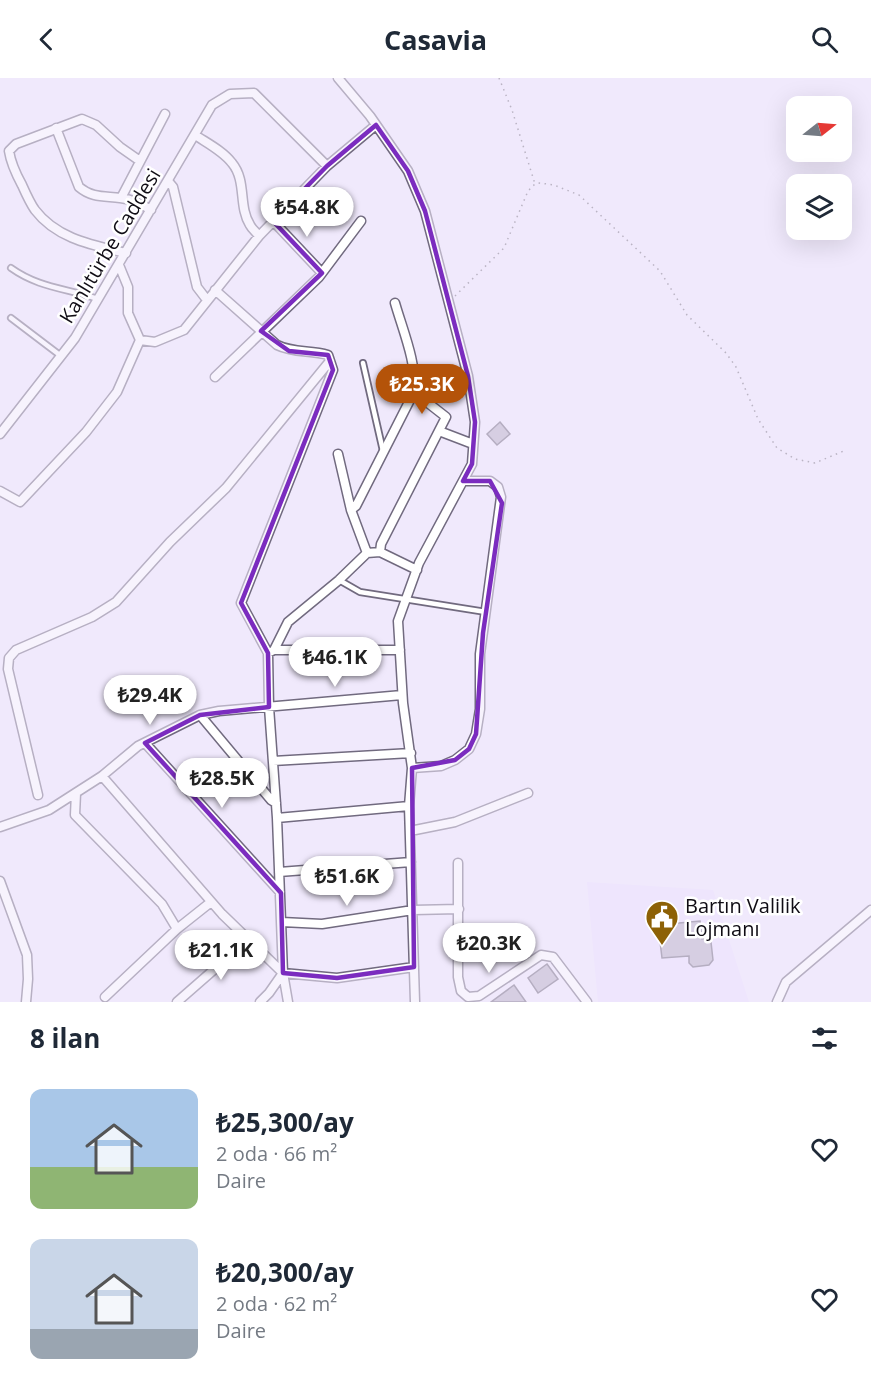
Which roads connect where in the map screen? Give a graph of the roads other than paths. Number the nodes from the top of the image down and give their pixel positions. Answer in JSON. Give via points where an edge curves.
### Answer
{"nodes":[{"id":1,"x":338,"y":78,"type":"edge"},
{"id":2,"x":165,"y":114,"type":"dead end"},
{"id":3,"x":376,"y":125,"type":"junction"},
{"id":4,"x":56,"y":128,"type":"junction"},
{"id":5,"x":195,"y":135,"type":"junction"},
{"id":6,"x":140,"y":161,"type":"junction"},
{"id":7,"x":327,"y":166,"type":"junction"},
{"id":8,"x":168,"y":181,"type":"junction"},
{"id":9,"x":121,"y":198,"type":"junction"},
{"id":10,"x":151,"y":210,"type":"junction"},
{"id":11,"x":273,"y":221,"type":"junction"},
{"id":12,"x":361,"y":221,"type":"dead end"},
{"id":13,"x":259,"y":236,"type":"junction"},
{"id":14,"x":126,"y":253,"type":"junction"},
{"id":15,"x":119,"y":265,"type":"junction"},
{"id":16,"x":11,"y":268,"type":"dead end"},
{"id":17,"x":322,"y":273,"type":"junction"},
{"id":18,"x":215,"y":290,"type":"junction"},
{"id":19,"x":98,"y":299,"type":"junction"},
{"id":20,"x":207,"y":300,"type":"junction"},
{"id":21,"x":395,"y":303,"type":"dead end"},
{"id":22,"x":11,"y":318,"type":"dead end"},
{"id":23,"x":261,"y":331,"type":"junction"},
{"id":24,"x":140,"y":340,"type":"junction"},
{"id":25,"x":61,"y":356,"type":"junction"},
{"id":26,"x":330,"y":362,"type":"junction"},
{"id":27,"x":363,"y":363,"type":"dead end"},
{"id":28,"x":215,"y":377,"type":"dead end"},
{"id":29,"x":414,"y":392,"type":"junction"},
{"id":30,"x":439,"y":431,"type":"junction"},
{"id":31,"x":0,"y":434,"type":"edge"},
{"id":32,"x":473,"y":444,"type":"junction"},
{"id":33,"x":384,"y":452,"type":"junction"},
{"id":34,"x":338,"y":454,"type":"dead end"},
{"id":35,"x":463,"y":481,"type":"junction"},
{"id":36,"x":0,"y":491,"type":"edge"},
{"id":37,"x":351,"y":510,"type":"junction"},
{"id":38,"x":380,"y":552,"type":"junction"},
{"id":39,"x":367,"y":553,"type":"junction"},
{"id":40,"x":417,"y":570,"type":"junction"},
{"id":41,"x":339,"y":580,"type":"junction"},
{"id":42,"x":406,"y":600,"type":"junction"},
{"id":43,"x":486,"y":612,"type":"junction"},
{"id":44,"x":400,"y":650,"type":"junction"},
{"id":45,"x":271,"y":652,"type":"junction"},
{"id":46,"x":402,"y":695,"type":"junction"},
{"id":47,"x":269,"y":707,"type":"junction"},
{"id":48,"x":200,"y":715,"type":"junction"},
{"id":49,"x":145,"y":743,"type":"junction"},
{"id":50,"x":411,"y":753,"type":"junction"},
{"id":51,"x":273,"y":761,"type":"junction"},
{"id":52,"x":412,"y":768,"type":"junction"},
{"id":53,"x":102,"y":776,"type":"junction"},
{"id":54,"x":76,"y":793,"type":"junction"},
{"id":55,"x":528,"y":793,"type":"dead end"},
{"id":56,"x":38,"y":795,"type":"dead end"},
{"id":57,"x":276,"y":803,"type":"junction"},
{"id":58,"x":409,"y":806,"type":"junction"},
{"id":59,"x":278,"y":818,"type":"junction"},
{"id":60,"x":0,"y":827,"type":"edge"},
{"id":61,"x":410,"y":831,"type":"junction"},
{"id":62,"x":411,"y":862,"type":"junction"},
{"id":63,"x":458,"y":863,"type":"dead end"},
{"id":64,"x":279,"y":872,"type":"junction"},
{"id":65,"x":0,"y":880,"type":"edge"},
{"id":66,"x":281,"y":892,"type":"junction"},
{"id":67,"x":212,"y":902,"type":"junction"},
{"id":68,"x":459,"y":909,"type":"junction"},
{"id":69,"x":413,"y":910,"type":"junction"},
{"id":70,"x":871,"y":910,"type":"edge"},
{"id":71,"x":282,"y":922,"type":"junction"},
{"id":72,"x":177,"y":929,"type":"junction"},
{"id":73,"x":249,"y":939,"type":"junction"},
{"id":74,"x":414,"y":967,"type":"junction"},
{"id":75,"x":283,"y":973,"type":"junction"},
{"id":76,"x":105,"y":997,"type":"dead end"},
{"id":77,"x":26,"y":1002,"type":"edge"},
{"id":78,"x":177,"y":1002,"type":"edge"},
{"id":79,"x":260,"y":1002,"type":"edge"},
{"id":80,"x":288,"y":1002,"type":"edge"},
{"id":81,"x":415,"y":1002,"type":"edge"},
{"id":82,"x":586,"y":1002,"type":"edge"},
{"id":83,"x":777,"y":1002,"type":"edge"}],
"edges":[{"from":1,"to":3,"type":"street"},
{"from":2,"to":6,"type":"street"},
{"from":3,"to":7,"type":"street"},
{"from":3,"to":32,"type":"street","via":[[408,171],[425,211],[468,376],[475,422]]},
{"from":4,"to":6,"type":"street","via":[[82,119],[89,121]]},
{"from":4,"to":9,"type":"street","via":[[79,188],[97,197]]},
{"from":4,"to":14,"type":"street","via":[[16,144],[9,151],[10,162],[34,208],[67,236]]},
{"from":5,"to":7,"type":"street","name":"Kanlıtürbe Caddesi","via":[[212,105],[230,94],[254,93]]},
{"from":5,"to":8,"type":"street","name":"Kanlıtürbe Caddesi"},
{"from":5,"to":13,"type":"street","via":[[231,161],[241,179],[245,214]]},
{"from":6,"to":9,"type":"street"},
{"from":7,"to":11,"type":"street"},
{"from":8,"to":10,"type":"street","name":"Kanlıtürbe Caddesi"},
{"from":8,"to":20,"type":"street","via":[[173,187],[197,287]]},
{"from":9,"to":10,"type":"street"},
{"from":10,"to":14,"type":"street","name":"Kanlıtürbe Caddesi"},
{"from":11,"to":13,"type":"street"},
{"from":11,"to":17,"type":"street"},
{"from":12,"to":17,"type":"street"},
{"from":13,"to":18,"type":"street"},
{"from":14,"to":15,"type":"street","name":"Kanlıtürbe Caddesi"},
{"from":15,"to":19,"type":"street","name":"Kanlıtürbe Caddesi"},
{"from":15,"to":24,"type":"street","via":[[128,287],[128,313]]},
{"from":16,"to":19,"type":"lane","via":[[44,286]]},
{"from":17,"to":23,"type":"street"},
{"from":18,"to":20,"type":"street"},
{"from":18,"to":23,"type":"street"},
{"from":19,"to":25,"type":"street","name":"Kanlıtürbe Caddesi"},
{"from":20,"to":24,"type":"street","via":[[184,330],[155,342]]},
{"from":21,"to":29,"type":"street","via":[[412,366]]},
{"from":22,"to":25,"type":"lane"},
{"from":23,"to":26,"type":"street","via":[[289,351],[314,351],[328,355]]},
{"from":23,"to":28,"type":"street"},
{"from":24,"to":36,"type":"street","via":[[117,392],[87,432],[20,502]]},
{"from":25,"to":31,"type":"street","name":"Kanlıtürbe Caddesi"},
{"from":26,"to":45,"type":"street","via":[[333,370],[241,603]]},
{"from":26,"to":56,"type":"street","via":[[226,488],[116,602],[92,617],[16,650],[9,658],[8,669]]},
{"from":27,"to":33,"type":"lane"},
{"from":29,"to":30,"type":"street","via":[[446,417]]},
{"from":29,"to":33,"type":"street"},
{"from":30,"to":32,"type":"street"},
{"from":30,"to":38,"type":"street"},
{"from":32,"to":35,"type":"street","via":[[472,464]]},
{"from":33,"to":37,"type":"street"},
{"from":34,"to":37,"type":"street"},
{"from":35,"to":40,"type":"street"},
{"from":35,"to":43,"type":"street","via":[[490,481],[501,497]]},
{"from":37,"to":39,"type":"street"},
{"from":38,"to":39,"type":"street"},
{"from":38,"to":40,"type":"street"},
{"from":39,"to":41,"type":"street"},
{"from":40,"to":42,"type":"street"},
{"from":41,"to":42,"type":"lane","via":[[360,592]]},
{"from":41,"to":45,"type":"street","via":[[288,622]]},
{"from":42,"to":43,"type":"lane"},
{"from":42,"to":44,"type":"street","via":[[398,621]]},
{"from":43,"to":52,"type":"street","via":[[480,654],[479,718],[472,742],[465,753],[448,764]]},
{"from":44,"to":45,"type":"street"},
{"from":44,"to":46,"type":"street"},
{"from":45,"to":47,"type":"street"},
{"from":46,"to":47,"type":"street"},
{"from":46,"to":50,"type":"street"},
{"from":47,"to":48,"type":"street"},
{"from":47,"to":51,"type":"street"},
{"from":48,"to":49,"type":"street"},
{"from":48,"to":57,"type":"street"},
{"from":49,"to":53,"type":"street"},
{"from":49,"to":66,"type":"street"},
{"from":50,"to":51,"type":"street"},
{"from":50,"to":52,"type":"street"},
{"from":51,"to":57,"type":"street"},
{"from":52,"to":58,"type":"street"},
{"from":53,"to":54,"type":"street"},
{"from":53,"to":67,"type":"street"},
{"from":54,"to":60,"type":"street","via":[[49,810]]},
{"from":54,"to":72,"type":"street","via":[[75,815],[162,904]]},
{"from":55,"to":61,"type":"street","via":[[455,822]]},
{"from":57,"to":59,"type":"street"},
{"from":58,"to":59,"type":"street"},
{"from":58,"to":61,"type":"street"},
{"from":59,"to":64,"type":"street"},
{"from":61,"to":62,"type":"street"},
{"from":62,"to":64,"type":"street"},
{"from":62,"to":69,"type":"street"},
{"from":63,"to":68,"type":"street"},
{"from":64,"to":66,"type":"street"},
{"from":65,"to":77,"type":"street","via":[[27,955]]},
{"from":66,"to":71,"type":"street"},
{"from":67,"to":72,"type":"street"},
{"from":67,"to":73,"type":"street"},
{"from":68,"to":69,"type":"street"},
{"from":68,"to":82,"type":"street","via":[[458,977],[461,991],[468,997],[479,996],[541,956],[553,957]]},
{"from":69,"to":71,"type":"street","via":[[322,924]]},
{"from":69,"to":74,"type":"street"},
{"from":70,"to":83,"type":"street","via":[[786,982]]},
{"from":71,"to":75,"type":"street"},
{"from":72,"to":76,"type":"street"},
{"from":73,"to":75,"type":"street"},
{"from":73,"to":78,"type":"street"},
{"from":74,"to":75,"type":"street","via":[[337,978]]},
{"from":74,"to":81,"type":"street"},
{"from":75,"to":79,"type":"street"},
{"from":75,"to":80,"type":"street"}]}
